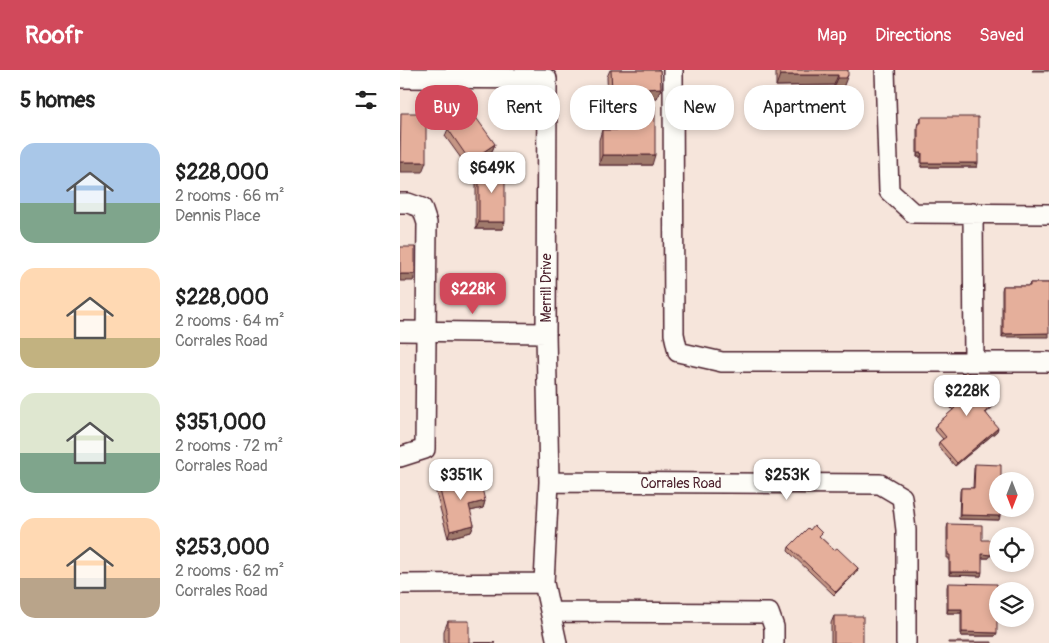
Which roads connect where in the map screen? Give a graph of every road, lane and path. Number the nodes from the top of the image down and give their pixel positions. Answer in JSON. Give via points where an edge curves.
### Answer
{"nodes":[{"id":1,"x":674,"y":70,"type":"edge"},
{"id":2,"x":885,"y":70,"type":"edge"},
{"id":3,"x":400,"y":78,"type":"edge"},
{"id":4,"x":400,"y":203,"type":"edge"},
{"id":5,"x":972,"y":213,"type":"junction"},
{"id":6,"x":1049,"y":214,"type":"edge"},
{"id":7,"x":400,"y":332,"type":"edge"},
{"id":8,"x":427,"y":332,"type":"junction"},
{"id":9,"x":546,"y":333,"type":"junction"},
{"id":10,"x":974,"y":362,"type":"junction"},
{"id":11,"x":1049,"y":362,"type":"edge"},
{"id":12,"x":400,"y":457,"type":"edge"},
{"id":13,"x":549,"y":482,"type":"junction"},
{"id":14,"x":400,"y":584,"type":"edge"},
{"id":15,"x":544,"y":584,"type":"junction"},
{"id":16,"x":551,"y":612,"type":"junction"},
{"id":17,"x":558,"y":643,"type":"edge"},
{"id":18,"x":774,"y":643,"type":"edge"},
{"id":19,"x":906,"y":643,"type":"edge"}],
"edges":[{"from":1,"to":10,"type":"street","via":[[674,334],[678,352],[722,362]]},
{"from":2,"to":5,"type":"street","via":[[889,191],[913,213]]},
{"from":3,"to":9,"type":"street","name":"Merrill Drive","via":[[548,79]]},
{"from":4,"to":8,"type":"street","via":[[422,208],[427,223]]},
{"from":5,"to":6,"type":"street"},
{"from":5,"to":10,"type":"street"},
{"from":7,"to":8,"type":"street"},
{"from":8,"to":9,"type":"street"},
{"from":8,"to":12,"type":"street","via":[[425,450]]},
{"from":9,"to":13,"type":"street","name":"Merrill Drive"},
{"from":10,"to":11,"type":"street"},
{"from":13,"to":15,"type":"street","name":"Merrill Drive"},
{"from":13,"to":19,"type":"street","name":"Corrales Road","via":[[880,484],[902,497],[906,530]]},
{"from":14,"to":15,"type":"street"},
{"from":15,"to":16,"type":"street","name":"Merrill Drive"},
{"from":16,"to":17,"type":"street","name":"Merrill Drive"},
{"from":16,"to":18,"type":"street","via":[[769,613],[774,627]]}]}
